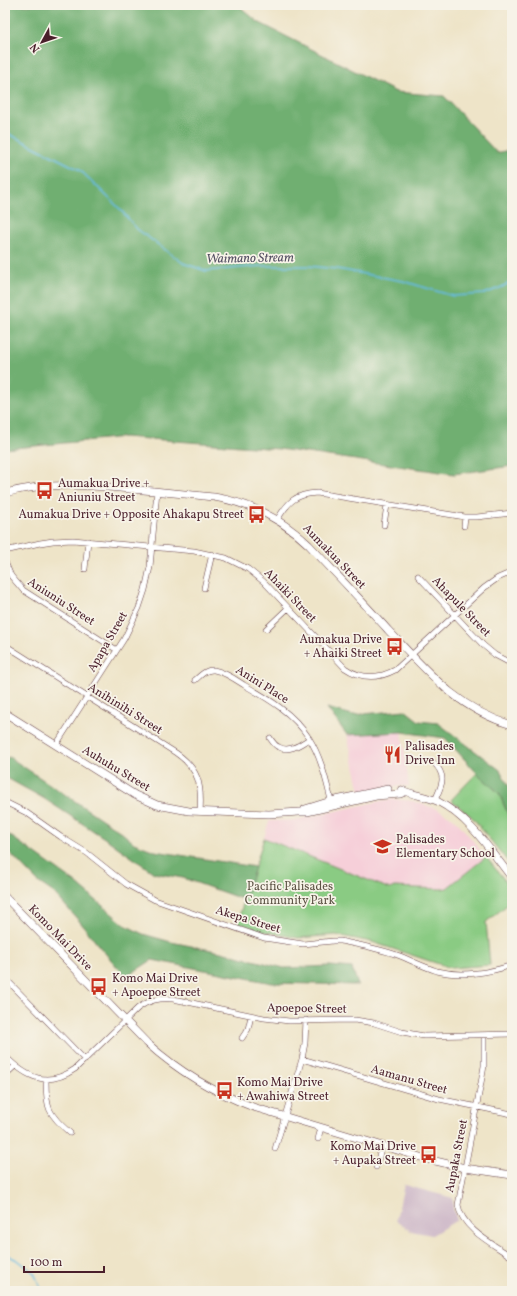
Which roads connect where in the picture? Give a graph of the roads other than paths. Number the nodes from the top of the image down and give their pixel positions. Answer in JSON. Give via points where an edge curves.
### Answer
{"nodes":[{"id":1,"x":157,"y":491,"type":"junction"},
{"id":2,"x":5,"y":493,"type":"edge"},
{"id":3,"x":387,"y":505,"type":"junction"},
{"id":4,"x":512,"y":513,"type":"edge"},
{"id":5,"x":465,"y":517,"type":"junction"},
{"id":6,"x":277,"y":520,"type":"junction"},
{"id":7,"x":384,"y":525,"type":"dead end"},
{"id":8,"x":464,"y":526,"type":"dead end"},
{"id":9,"x":88,"y":541,"type":"junction"},
{"id":10,"x":152,"y":547,"type":"junction"},
{"id":11,"x":5,"y":551,"type":"edge"},
{"id":12,"x":212,"y":554,"type":"junction"},
{"id":13,"x":5,"y":562,"type":"edge"},
{"id":14,"x":85,"y":569,"type":"dead end"},
{"id":15,"x":512,"y":572,"type":"edge"},
{"id":16,"x":418,"y":576,"type":"dead end"},
{"id":17,"x":204,"y":588,"type":"dead end"},
{"id":18,"x":288,"y":608,"type":"junction"},
{"id":19,"x":454,"y":615,"type":"junction"},
{"id":20,"x":266,"y":629,"type":"dead end"},
{"id":21,"x":5,"y":645,"type":"edge"},
{"id":22,"x":117,"y":650,"type":"junction"},
{"id":23,"x":412,"y":655,"type":"junction"},
{"id":24,"x":512,"y":664,"type":"edge"},
{"id":25,"x":196,"y":680,"type":"dead end"},
{"id":26,"x":87,"y":697,"type":"junction"},
{"id":27,"x":5,"y":712,"type":"edge"},
{"id":28,"x":512,"y":725,"type":"edge"},
{"id":29,"x":270,"y":738,"type":"dead end"},
{"id":30,"x":309,"y":738,"type":"junction"},
{"id":31,"x":56,"y":745,"type":"junction"},
{"id":32,"x":434,"y":763,"type":"dead end"},
{"id":33,"x":435,"y":800,"type":"junction"},
{"id":34,"x":5,"y":802,"type":"edge"},
{"id":35,"x":332,"y":804,"type":"junction"},
{"id":36,"x":200,"y":812,"type":"junction"},
{"id":37,"x":512,"y":878,"type":"edge"},
{"id":38,"x":5,"y":897,"type":"edge"},
{"id":39,"x":512,"y":965,"type":"edge"},
{"id":40,"x":5,"y":978,"type":"edge"},
{"id":41,"x":251,"y":1016,"type":"junction"},
{"id":42,"x":306,"y":1020,"type":"junction"},
{"id":43,"x":125,"y":1021,"type":"junction"},
{"id":44,"x":484,"y":1034,"type":"junction"},
{"id":45,"x":512,"y":1034,"type":"edge"},
{"id":46,"x":242,"y":1038,"type":"dead end"},
{"id":47,"x":5,"y":1056,"type":"edge"},
{"id":48,"x":302,"y":1059,"type":"junction"},
{"id":49,"x":85,"y":1060,"type":"junction"},
{"id":50,"x":15,"y":1066,"type":"junction"},
{"id":51,"x":5,"y":1075,"type":"edge"},
{"id":52,"x":46,"y":1080,"type":"junction"},
{"id":53,"x":476,"y":1108,"type":"junction"},
{"id":54,"x":512,"y":1114,"type":"edge"},
{"id":55,"x":285,"y":1117,"type":"junction"},
{"id":56,"x":321,"y":1128,"type":"junction"},
{"id":57,"x":70,"y":1133,"type":"dead end"},
{"id":58,"x":318,"y":1139,"type":"dead end"},
{"id":59,"x":382,"y":1146,"type":"junction"},
{"id":60,"x":275,"y":1149,"type":"dead end"},
{"id":61,"x":376,"y":1167,"type":"dead end"},
{"id":62,"x":464,"y":1168,"type":"junction"},
{"id":63,"x":512,"y":1176,"type":"edge"},
{"id":64,"x":512,"y":1257,"type":"edge"}],
"edges":[{"from":1,"to":2,"type":"street","name":"Aumakua Street","via":[[69,484]]},
{"from":1,"to":6,"type":"street","name":"Aumakua Street","via":[[224,498],[253,507]]},
{"from":1,"to":10,"type":"street","name":"Apapa Street"},
{"from":3,"to":5,"type":"street"},
{"from":3,"to":6,"type":"street","via":[[317,494],[301,495],[290,502]]},
{"from":3,"to":7,"type":"street"},
{"from":4,"to":5,"type":"street"},
{"from":5,"to":8,"type":"street"},
{"from":6,"to":23,"type":"street","name":"Aumakua Street","via":[[309,545]]},
{"from":9,"to":10,"type":"street","name":"Ahaiki Street"},
{"from":9,"to":11,"type":"street","name":"Ahaiki Street","via":[[53,541]]},
{"from":9,"to":14,"type":"street"},
{"from":10,"to":12,"type":"street","name":"Ahaiki Street"},
{"from":10,"to":22,"type":"street","name":"Apapa Street","via":[[143,598]]},
{"from":12,"to":17,"type":"street"},
{"from":12,"to":18,"type":"street","name":"Ahaiki Street","via":[[226,558],[248,570],[264,582]]},
{"from":13,"to":22,"type":"street","name":"Aniuniu Street","via":[[11,576],[23,590]]},
{"from":15,"to":19,"type":"street","name":"Ahaiki Street","via":[[488,585]]},
{"from":16,"to":19,"type":"street","name":"Ahapule Street"},
{"from":18,"to":20,"type":"street"},
{"from":18,"to":23,"type":"street","name":"Ahaiki Street","via":[[345,668],[357,674],[369,677],[388,674]]},
{"from":19,"to":23,"type":"street","name":"Ahaiki Street"},
{"from":19,"to":24,"type":"street","name":"Ahapule Street","via":[[484,646]]},
{"from":21,"to":26,"type":"street","name":"Anihinihi Street"},
{"from":22,"to":26,"type":"street","name":"Apapa Street"},
{"from":23,"to":28,"type":"street","name":"Aumakua Street","via":[[457,699],[483,714]]},
{"from":25,"to":30,"type":"street","name":"Anini Place","via":[[205,672],[213,670],[226,674],[282,708]]},
{"from":26,"to":31,"type":"street","name":"Apapa Street"},
{"from":26,"to":36,"type":"street","name":"Anihinihi Street","via":[[187,761],[195,772],[200,786]]},
{"from":27,"to":31,"type":"street","name":"Auhuhu Street"},
{"from":29,"to":30,"type":"street","via":[[278,747],[284,749],[294,747]]},
{"from":30,"to":35,"type":"street","name":"Anini Place","via":[[321,762]]},
{"from":31,"to":36,"type":"street","name":"Auhuhu Street","via":[[143,799],[166,807]]},
{"from":32,"to":33,"type":"street","via":[[442,776],[441,787]]},
{"from":33,"to":35,"type":"street","name":"Auhuhu Street","via":[[405,792]]},
{"from":33,"to":37,"type":"street","name":"Auhuhu Street","via":[[466,821]]},
{"from":34,"to":39,"type":"street","name":"Akepa Street","via":[[27,813],[92,855],[135,890],[155,900],[254,935],[303,944],[340,941],[393,954],[450,974],[465,974]]},
{"from":35,"to":36,"type":"street","name":"Auhuhu Street","via":[[307,812]]},
{"from":38,"to":43,"type":"street","name":"Komo Mai Drive"},
{"from":40,"to":49,"type":"street"},
{"from":41,"to":42,"type":"street","name":"Apoepoe Street","via":[[277,1020]]},
{"from":41,"to":43,"type":"street","name":"Apoepoe Street","via":[[173,999],[158,999],[142,1005]]},
{"from":41,"to":46,"type":"street","via":[[248,1029]]},
{"from":42,"to":44,"type":"street","name":"Apoepoe Street","via":[[355,1020],[424,1036]]},
{"from":42,"to":48,"type":"street","via":[[306,1043]]},
{"from":43,"to":49,"type":"street","name":"Apoepoe Street"},
{"from":43,"to":55,"type":"street","name":"Komo Mai Drive","via":[[158,1054],[204,1085],[241,1103]]},
{"from":44,"to":45,"type":"street","name":"Apoepoe Street"},
{"from":44,"to":53,"type":"street","name":"Aupaka Street","via":[[483,1070]]},
{"from":47,"to":50,"type":"street"},
{"from":48,"to":53,"type":"street","name":"Aamanu Street","via":[[410,1092]]},
{"from":48,"to":55,"type":"street"},
{"from":49,"to":52,"type":"street","name":"Apoepoe Street","via":[[69,1073]]},
{"from":50,"to":51,"type":"street"},
{"from":50,"to":52,"type":"street","via":[[28,1075]]},
{"from":52,"to":57,"type":"street","via":[[48,1109]]},
{"from":53,"to":54,"type":"street","name":"Aamanu Street"},
{"from":53,"to":62,"type":"street","name":"Aupaka Street"},
{"from":55,"to":56,"type":"street","name":"Komo Mai Drive"},
{"from":55,"to":60,"type":"street"},
{"from":56,"to":58,"type":"street"},
{"from":56,"to":59,"type":"street","name":"Komo Mai Drive"},
{"from":59,"to":61,"type":"street"},
{"from":59,"to":62,"type":"street","name":"Komo Mai Drive"},
{"from":62,"to":63,"type":"street","name":"Komo Mai Drive"},
{"from":62,"to":64,"type":"street","name":"Aupaka Street","via":[[458,1200],[461,1215],[470,1228]]}]}
